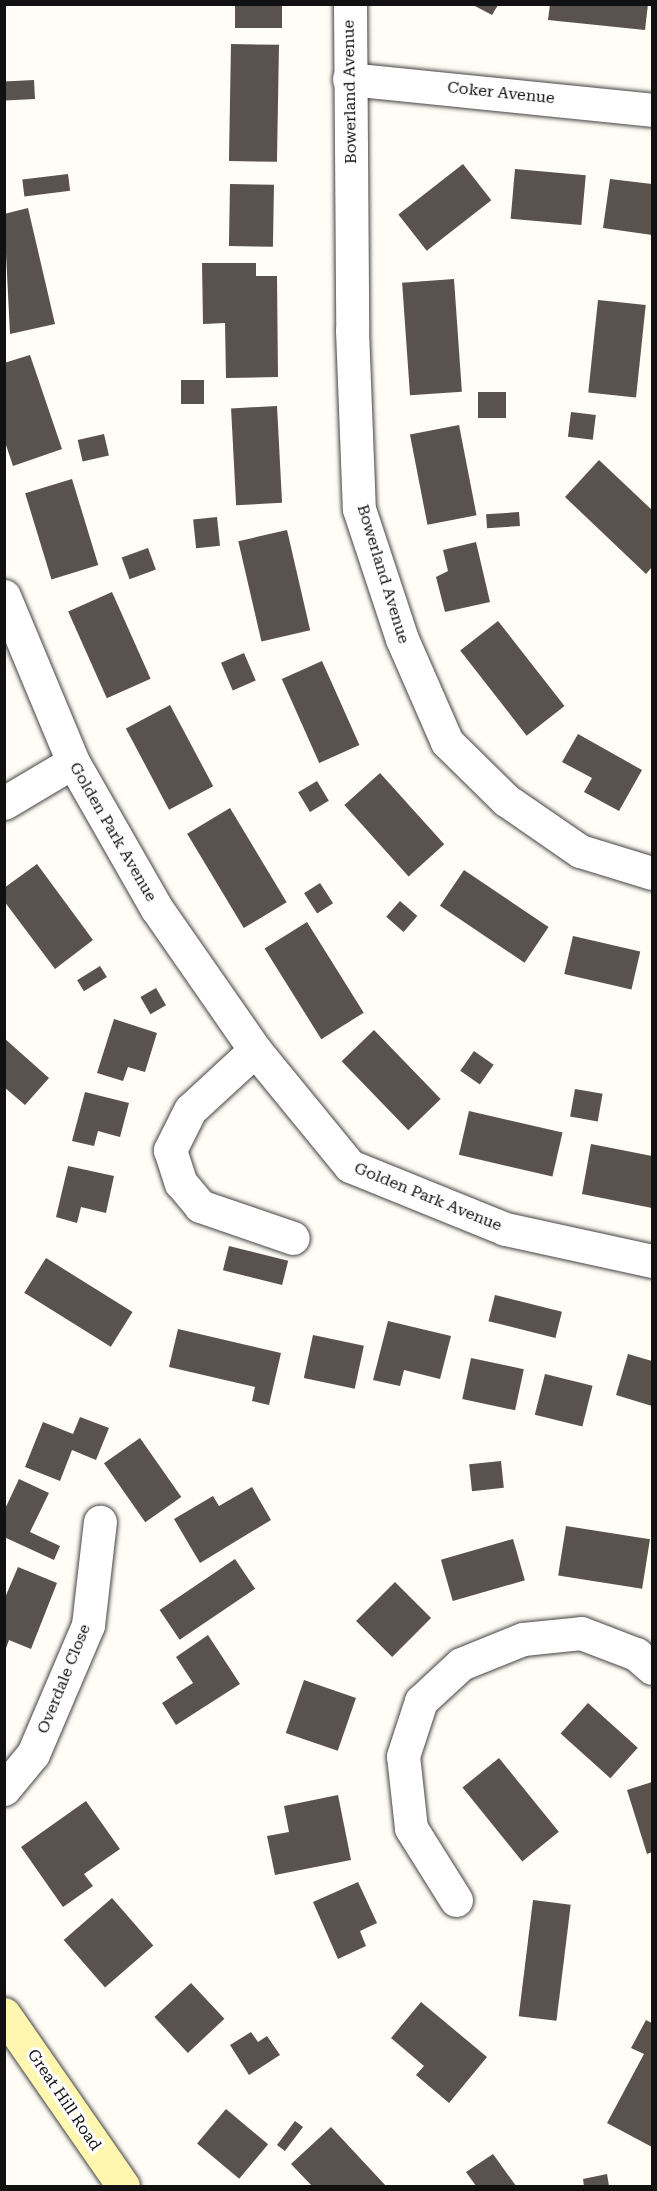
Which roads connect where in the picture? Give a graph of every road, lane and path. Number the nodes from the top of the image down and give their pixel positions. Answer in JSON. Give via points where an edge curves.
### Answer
{"nodes":[{"id":1,"x":350,"y":4,"type":"edge"},
{"id":2,"x":349,"y":79,"type":"junction"},
{"id":3,"x":652,"y":110,"type":"edge"},
{"id":4,"x":4,"y":596,"type":"edge"},
{"id":5,"x":73,"y":762,"type":"junction"},
{"id":6,"x":4,"y":803,"type":"edge"},
{"id":7,"x":652,"y":873,"type":"edge"},
{"id":8,"x":255,"y":1050,"type":"junction"},
{"id":9,"x":293,"y":1238,"type":"dead end"},
{"id":10,"x":652,"y":1261,"type":"edge"},
{"id":11,"x":100,"y":1522,"type":"dead end"},
{"id":12,"x":652,"y":1668,"type":"edge"},
{"id":13,"x":4,"y":1789,"type":"edge"},
{"id":14,"x":456,"y":1900,"type":"dead end"},
{"id":15,"x":4,"y":2014,"type":"edge"},
{"id":16,"x":123,"y":2187,"type":"edge"}],
"edges":[{"from":1,"to":2,"type":"street","name":"Bowerland Avenue"},
{"from":2,"to":3,"type":"street","name":"Coker Avenue"},
{"from":2,"to":7,"type":"street","name":"Bowerland Avenue","via":[[359,509],[402,639],[447,742],[506,800],[580,851]]},
{"from":4,"to":5,"type":"street","name":"Golden Park Avenue"},
{"from":5,"to":6,"type":"street"},
{"from":5,"to":8,"type":"street","name":"Golden Park Avenue","via":[[157,909]]},
{"from":8,"to":9,"type":"street","via":[[190,1110],[170,1150],[182,1183],[200,1206]]},
{"from":8,"to":10,"type":"street","name":"Golden Park Avenue","via":[[350,1166],[505,1229]]},
{"from":11,"to":13,"type":"street","name":"Overdale Close","via":[[87,1625],[33,1754]]},
{"from":12,"to":14,"type":"street","via":[[636,1654],[581,1633],[522,1639],[461,1664],[422,1701],[403,1756],[411,1828]]},
{"from":15,"to":16,"type":"street","name":"Great Hill Road"}]}
